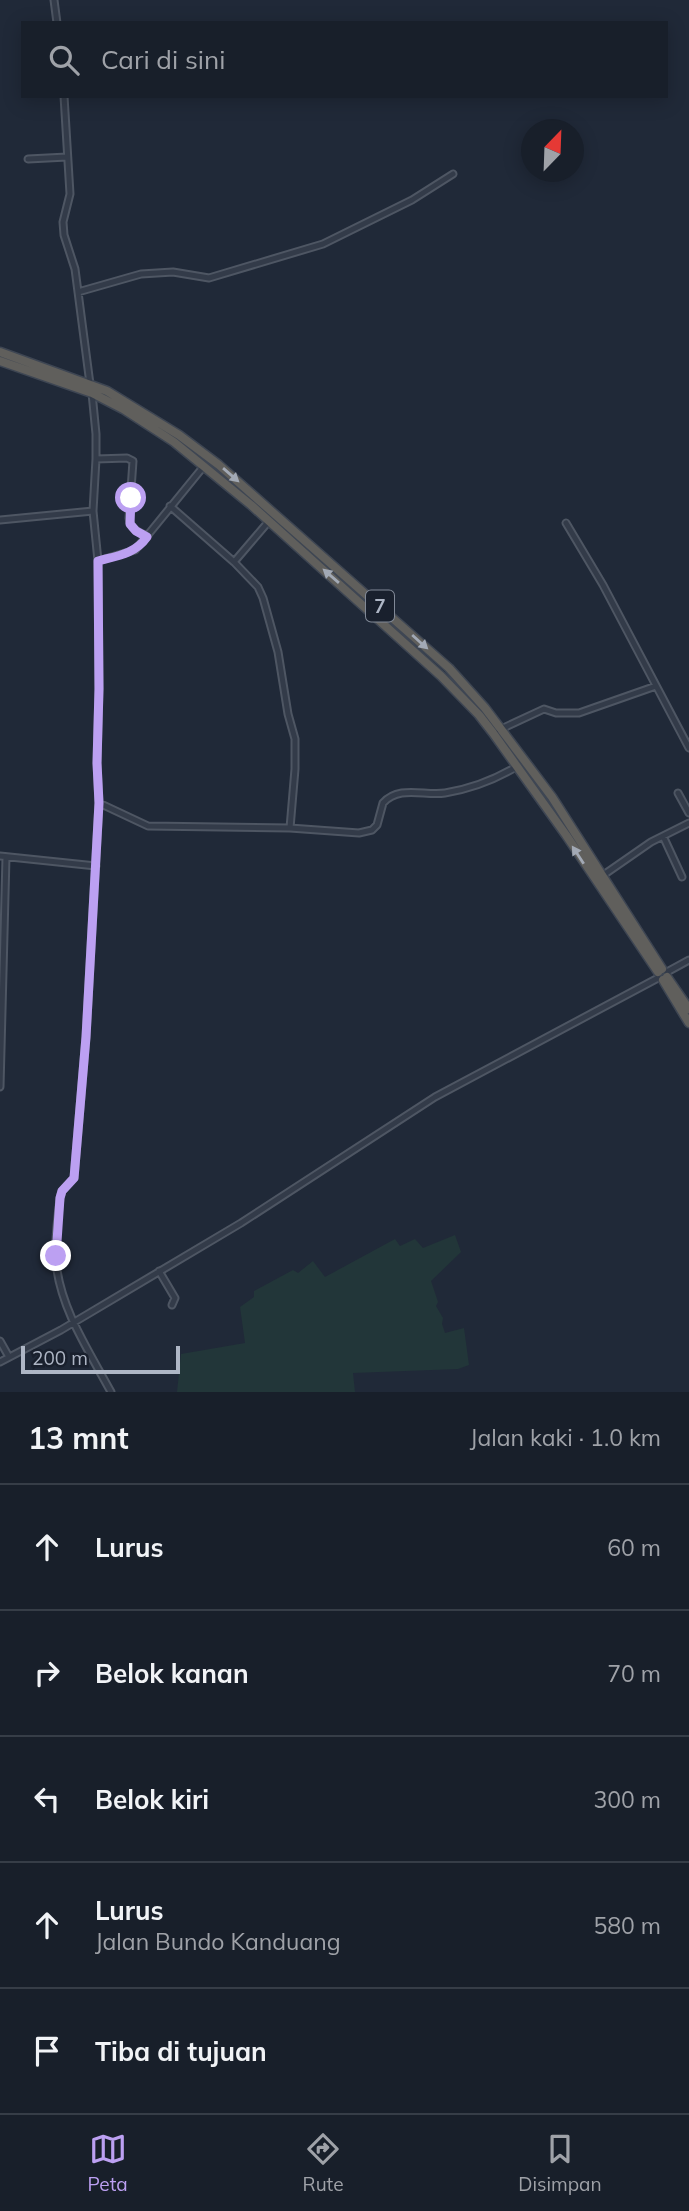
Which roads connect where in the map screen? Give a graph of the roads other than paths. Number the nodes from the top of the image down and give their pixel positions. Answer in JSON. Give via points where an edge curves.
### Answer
{"nodes":[{"id":1,"x":54,"y":0,"type":"edge"},
{"id":2,"x":57,"y":21,"type":"edge"},
{"id":3,"x":64,"y":98,"type":"edge"},
{"id":4,"x":67,"y":157,"type":"junction"},
{"id":5,"x":27,"y":159,"type":"dead end"},
{"id":6,"x":453,"y":174,"type":"dead end"},
{"id":7,"x":78,"y":292,"type":"junction"},
{"id":8,"x":0,"y":352,"type":"edge"},
{"id":9,"x":0,"y":361,"type":"edge"},
{"id":10,"x":91,"y":388,"type":"junction"},
{"id":11,"x":177,"y":439,"type":"junction"},
{"id":12,"x":96,"y":458,"type":"junction"},
{"id":13,"x":204,"y":466,"type":"junction"},
{"id":14,"x":170,"y":506,"type":"junction"},
{"id":15,"x":93,"y":511,"type":"junction"},
{"id":16,"x":0,"y":520,"type":"edge"},
{"id":17,"x":269,"y":521,"type":"junction"},
{"id":18,"x":566,"y":523,"type":"dead end"},
{"id":19,"x":147,"y":537,"type":"junction"},
{"id":20,"x":98,"y":561,"type":"junction"},
{"id":21,"x":234,"y":562,"type":"junction"},
{"id":22,"x":369,"y":596,"type":"junction"},
{"id":23,"x":361,"y":603,"type":"junction"},
{"id":24,"x":656,"y":686,"type":"junction"},
{"id":25,"x":502,"y":729,"type":"junction"},
{"id":26,"x":689,"y":729,"type":"edge"},
{"id":27,"x":494,"y":733,"type":"junction"},
{"id":28,"x":681,"y":733,"type":"junction"},
{"id":29,"x":689,"y":748,"type":"edge"},
{"id":30,"x":516,"y":767,"type":"junction"},
{"id":31,"x":678,"y":793,"type":"dead end"},
{"id":32,"x":99,"y":803,"type":"junction"},
{"id":33,"x":689,"y":813,"type":"edge"},
{"id":34,"x":689,"y":823,"type":"edge"},
{"id":35,"x":290,"y":828,"type":"junction"},
{"id":36,"x":663,"y":836,"type":"junction"},
{"id":37,"x":3,"y":856,"type":"edge"},
{"id":38,"x":96,"y":866,"type":"junction"},
{"id":39,"x":602,"y":876,"type":"junction"},
{"id":40,"x":682,"y":877,"type":"dead end"},
{"id":41,"x":689,"y":960,"type":"edge"},
{"id":42,"x":663,"y":975,"type":"junction"},
{"id":43,"x":689,"y":1009,"type":"edge"},
{"id":44,"x":689,"y":1023,"type":"edge"},
{"id":45,"x":0,"y":1087,"type":"edge"},
{"id":46,"x":159,"y":1271,"type":"junction"},
{"id":47,"x":172,"y":1304,"type":"dead end"},
{"id":48,"x":73,"y":1323,"type":"junction"},
{"id":49,"x":0,"y":1341,"type":"edge"},
{"id":50,"x":9,"y":1357,"type":"junction"},
{"id":51,"x":0,"y":1362,"type":"edge"},
{"id":52,"x":111,"y":1392,"type":"edge"}],
"edges":[{"from":1,"to":2,"type":"street"},
{"from":3,"to":4,"type":"street"},
{"from":4,"to":5,"type":"street"},
{"from":4,"to":7,"type":"street","via":[[70,194],[64,235]]},
{"from":6,"to":7,"type":"street","via":[[323,244],[209,278],[173,272],[141,274]]},
{"from":7,"to":10,"type":"street"},
{"from":8,"to":10,"type":"highway","number":"7"},
{"from":9,"to":10,"type":"highway","number":"7"},
{"from":10,"to":11,"type":"highway","number":"7"},
{"from":10,"to":12,"type":"street"},
{"from":11,"to":13,"type":"highway","number":"7"},
{"from":11,"to":22,"type":"highway","number":"7","one_way":true,"via":[[219,465]]},
{"from":12,"to":15,"type":"street"},
{"from":12,"to":19,"type":"street","via":[[133,461],[130,524]]},
{"from":13,"to":14,"type":"street"},
{"from":13,"to":17,"type":"highway","number":"7"},
{"from":14,"to":19,"type":"street"},
{"from":14,"to":21,"type":"street"},
{"from":15,"to":16,"type":"street"},
{"from":15,"to":20,"type":"street"},
{"from":17,"to":21,"type":"street"},
{"from":23,"to":17,"type":"highway","number":"7","one_way":true},
{"from":18,"to":24,"type":"street"},
{"from":19,"to":20,"type":"street","via":[[131,551]]},
{"from":20,"to":32,"type":"street"},
{"from":21,"to":35,"type":"street","via":[[260,591],[278,652],[296,749]]},
{"from":22,"to":23,"type":"highway"},
{"from":22,"to":25,"type":"highway","number":"7","one_way":true,"via":[[449,668]]},
{"from":23,"to":27,"type":"highway","number":"7","via":[[460,694]]},
{"from":24,"to":25,"type":"street","via":[[579,713],[544,709]]},
{"from":24,"to":28,"type":"street"},
{"from":25,"to":27,"type":"street"},
{"from":25,"to":39,"type":"highway","number":"7"},
{"from":26,"to":28,"type":"street"},
{"from":27,"to":30,"type":"highway","number":"7"},
{"from":28,"to":29,"type":"street"},
{"from":30,"to":35,"type":"street","via":[[452,792],[391,796],[383,803],[377,825],[368,832]]},
{"from":42,"to":30,"type":"highway","number":"7","one_way":true},
{"from":31,"to":33,"type":"street"},
{"from":32,"to":35,"type":"street","via":[[148,826]]},
{"from":32,"to":38,"type":"street"},
{"from":34,"to":36,"type":"street"},
{"from":36,"to":39,"type":"street"},
{"from":36,"to":40,"type":"street"},
{"from":37,"to":38,"type":"street"},
{"from":37,"to":45,"type":"street"},
{"from":38,"to":48,"type":"street","via":[[74,1178],[60,1198],[56,1256]]},
{"from":39,"to":42,"type":"highway","number":"7"},
{"from":41,"to":42,"type":"street"},
{"from":42,"to":43,"type":"highway"},
{"from":42,"to":44,"type":"highway"},
{"from":42,"to":46,"type":"street","via":[[435,1097],[274,1203]]},
{"from":46,"to":47,"type":"street","via":[[175,1298]]},
{"from":46,"to":48,"type":"street"},
{"from":48,"to":50,"type":"street"},
{"from":48,"to":52,"type":"street"},
{"from":49,"to":50,"type":"street"},
{"from":50,"to":51,"type":"street"}]}
